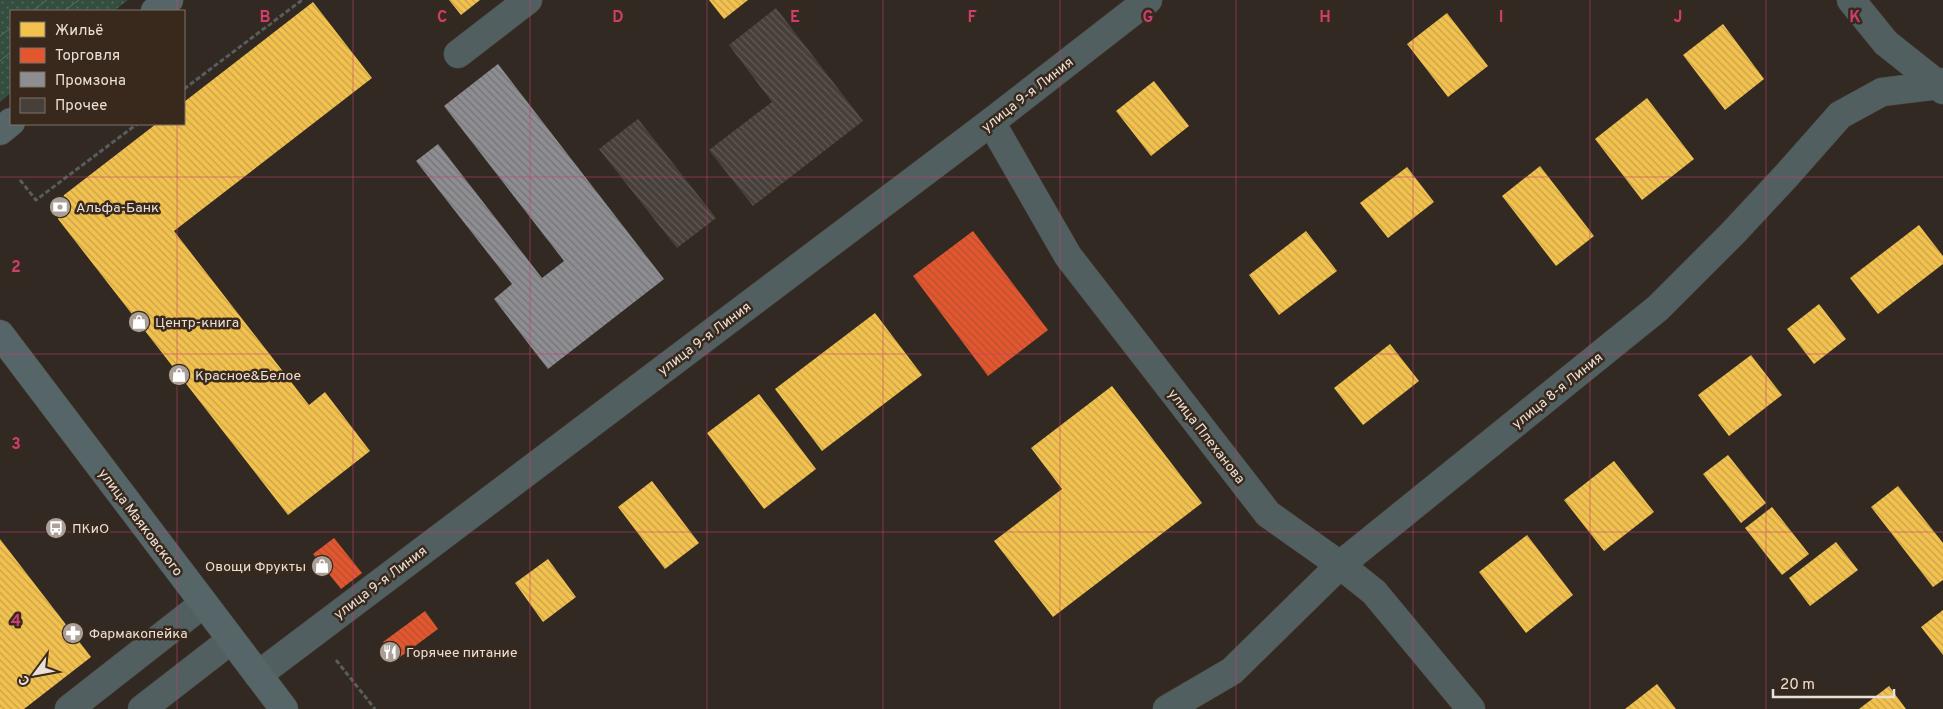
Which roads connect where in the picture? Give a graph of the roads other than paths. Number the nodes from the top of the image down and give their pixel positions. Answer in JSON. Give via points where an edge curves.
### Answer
{"nodes":[{"id":1,"x":170,"y":0,"type":"edge"},
{"id":2,"x":528,"y":0,"type":"edge"},
{"id":3,"x":1148,"y":0,"type":"edge"},
{"id":4,"x":1851,"y":0,"type":"edge"},
{"id":5,"x":156,"y":10,"type":"edge"},
{"id":6,"x":458,"y":54,"type":"dead end"},
{"id":7,"x":1942,"y":86,"type":"edge"},
{"id":8,"x":991,"y":122,"type":"junction"},
{"id":9,"x":10,"y":123,"type":"edge"},
{"id":10,"x":0,"y":131,"type":"edge"},
{"id":11,"x":0,"y":334,"type":"edge"},
{"id":12,"x":1340,"y":566,"type":"junction"},
{"id":13,"x":203,"y":604,"type":"junction"},
{"id":14,"x":231,"y":640,"type":"junction"},
{"id":15,"x":258,"y":675,"type":"junction"},
{"id":16,"x":69,"y":709,"type":"edge"},
{"id":17,"x":142,"y":709,"type":"edge"},
{"id":18,"x":284,"y":709,"type":"edge"},
{"id":19,"x":1167,"y":709,"type":"edge"},
{"id":20,"x":1472,"y":709,"type":"edge"}],
"edges":[{"from":1,"to":5,"type":"main road"},
{"from":2,"to":6,"type":"street"},
{"from":3,"to":8,"type":"street","name":"улица 9-я Линия"},
{"from":4,"to":7,"type":"street","via":[[1886,43]]},
{"from":7,"to":12,"type":"street","name":"улица 8-я Линия","via":[[1882,92],[1840,115],[1738,228],[1658,308]]},
{"from":8,"to":12,"type":"street","name":"улица Плеханова","via":[[1068,256],[1198,425],[1268,514]]},
{"from":8,"to":15,"type":"street","name":"улица 9-я Линия"},
{"from":9,"to":10,"type":"main road"},
{"from":11,"to":13,"type":"main road","name":"улица Маяковского"},
{"from":12,"to":19,"type":"street","name":"улица 8-я Линия","via":[[1232,671]]},
{"from":12,"to":20,"type":"street","name":"улица Плеханова","via":[[1374,592]]},
{"from":13,"to":14,"type":"main road","name":"улица Маяковского"},
{"from":13,"to":16,"type":"street"},
{"from":14,"to":15,"type":"main road","name":"улица Маяковского"},
{"from":14,"to":17,"type":"street"},
{"from":15,"to":18,"type":"main road","name":"улица Маяковского"}]}
